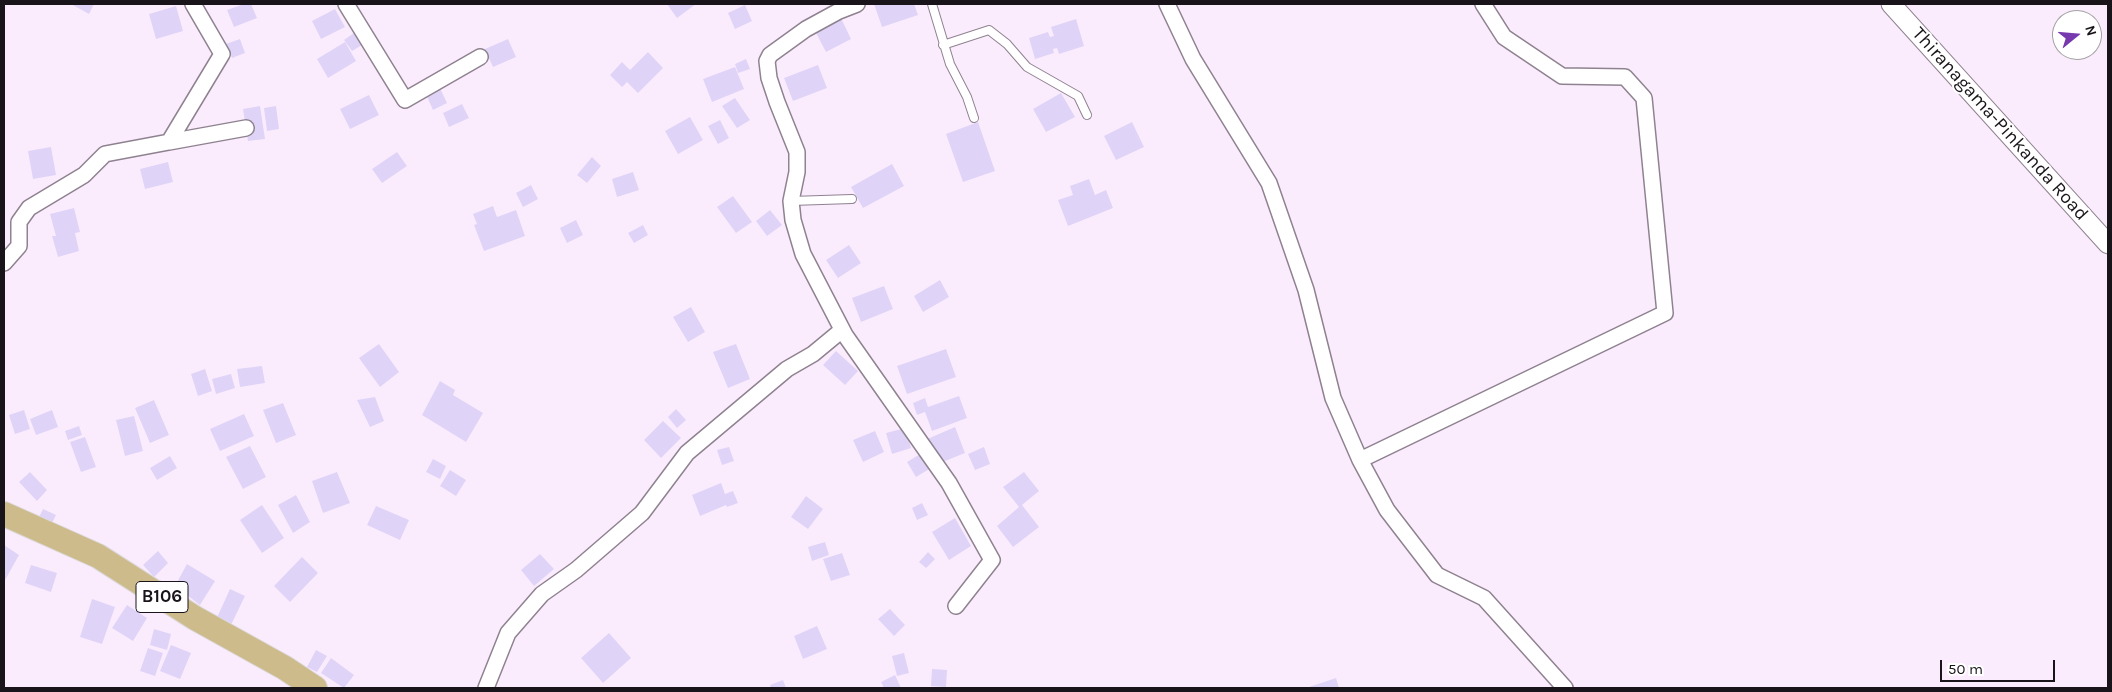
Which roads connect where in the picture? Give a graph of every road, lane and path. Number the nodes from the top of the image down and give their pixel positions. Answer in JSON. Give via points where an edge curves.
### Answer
{"nodes":[{"id":1,"x":193,"y":4,"type":"edge"},
{"id":2,"x":346,"y":4,"type":"edge"},
{"id":3,"x":857,"y":4,"type":"edge"},
{"id":4,"x":932,"y":4,"type":"edge"},
{"id":5,"x":1168,"y":4,"type":"edge"},
{"id":6,"x":1483,"y":4,"type":"edge"},
{"id":7,"x":1891,"y":4,"type":"edge"},
{"id":8,"x":943,"y":45,"type":"junction"},
{"id":9,"x":480,"y":57,"type":"dead end"},
{"id":10,"x":1087,"y":115,"type":"dead end"},
{"id":11,"x":974,"y":118,"type":"dead end"},
{"id":12,"x":246,"y":128,"type":"dead end"},
{"id":13,"x":169,"y":142,"type":"junction"},
{"id":14,"x":852,"y":199,"type":"dead end"},
{"id":15,"x":791,"y":201,"type":"junction"},
{"id":16,"x":2108,"y":244,"type":"edge"},
{"id":17,"x":4,"y":263,"type":"edge"},
{"id":18,"x":842,"y":330,"type":"junction"},
{"id":19,"x":1360,"y":460,"type":"junction"},
{"id":20,"x":4,"y":514,"type":"edge"},
{"id":21,"x":956,"y":606,"type":"dead end"},
{"id":22,"x":315,"y":688,"type":"edge"},
{"id":23,"x":486,"y":688,"type":"edge"},
{"id":24,"x":1565,"y":688,"type":"edge"}],
"edges":[{"from":1,"to":13,"type":"street","via":[[222,54]]},
{"from":2,"to":9,"type":"street","via":[[405,100]]},
{"from":3,"to":15,"type":"street","via":[[806,29],[770,55],[767,61],[769,78],[797,152]]},
{"from":4,"to":8,"type":"lane"},
{"from":5,"to":19,"type":"street","via":[[1193,59],[1269,183],[1306,290],[1333,398]]},
{"from":6,"to":19,"type":"street","via":[[1504,37],[1562,76],[1625,77],[1644,98],[1665,314]]},
{"from":7,"to":16,"type":"street","name":"Thiranagama-Pinkanda Road"},
{"from":8,"to":10,"type":"lane","via":[[989,30],[1007,44],[1027,67],[1078,96]]},
{"from":8,"to":11,"type":"lane"},
{"from":12,"to":13,"type":"street"},
{"from":13,"to":17,"type":"street","via":[[105,154],[84,175],[29,208],[19,222],[19,246]]},
{"from":14,"to":15,"type":"lane"},
{"from":15,"to":18,"type":"street","via":[[803,254]]},
{"from":18,"to":21,"type":"street","via":[[949,483],[992,560]]},
{"from":18,"to":23,"type":"street","via":[[813,354],[787,369],[687,454],[642,513],[576,570],[542,594],[508,632]]},
{"from":19,"to":24,"type":"street","via":[[1387,510],[1437,576],[1484,598]]},
{"from":20,"to":22,"type":"main road","number":"B106","via":[[98,556],[195,618]]}]}
